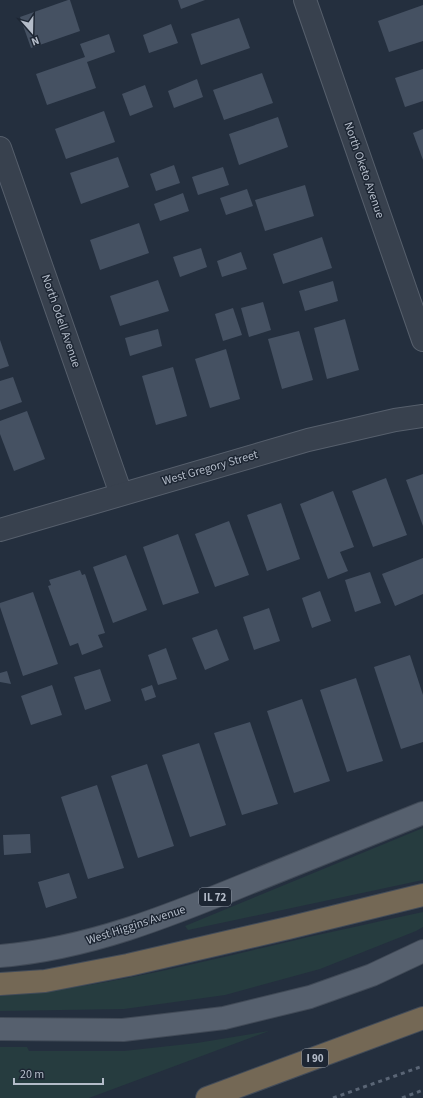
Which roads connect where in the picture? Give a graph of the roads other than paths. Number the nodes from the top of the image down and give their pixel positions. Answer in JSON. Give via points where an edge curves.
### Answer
{"nodes":[{"id":1,"x":304,"y":0,"type":"edge"},
{"id":2,"x":0,"y":148,"type":"edge"},
{"id":3,"x":423,"y":340,"type":"edge"},
{"id":4,"x":423,"y":416,"type":"edge"},
{"id":5,"x":121,"y":494,"type":"junction"},
{"id":6,"x":0,"y":530,"type":"edge"},
{"id":7,"x":423,"y":813,"type":"edge"},
{"id":8,"x":423,"y":895,"type":"edge"},
{"id":9,"x":423,"y":951,"type":"edge"},
{"id":10,"x":0,"y":956,"type":"edge"},
{"id":11,"x":0,"y":984,"type":"edge"},
{"id":12,"x":423,"y":1018,"type":"edge"},
{"id":13,"x":0,"y":1029,"type":"edge"},
{"id":14,"x":207,"y":1098,"type":"edge"}],
"edges":[{"from":1,"to":3,"type":"street","name":"North Oketo Avenue"},
{"from":2,"to":5,"type":"street","name":"North Odell Avenue"},
{"from":4,"to":5,"type":"street","name":"West Gregory Street","via":[[308,440]]},
{"from":5,"to":6,"type":"street","name":"West Gregory Street"},
{"from":7,"to":10,"type":"main road","name":"West Higgins Avenue","number":"IL 72","via":[[143,925],[88,942]]},
{"from":8,"to":11,"type":"highway","via":[[128,965],[46,981]]},
{"from":9,"to":13,"type":"main road","via":[[372,975],[310,997],[224,1018],[123,1030]]},
{"from":12,"to":14,"type":"highway","number":"I 90"}]}
